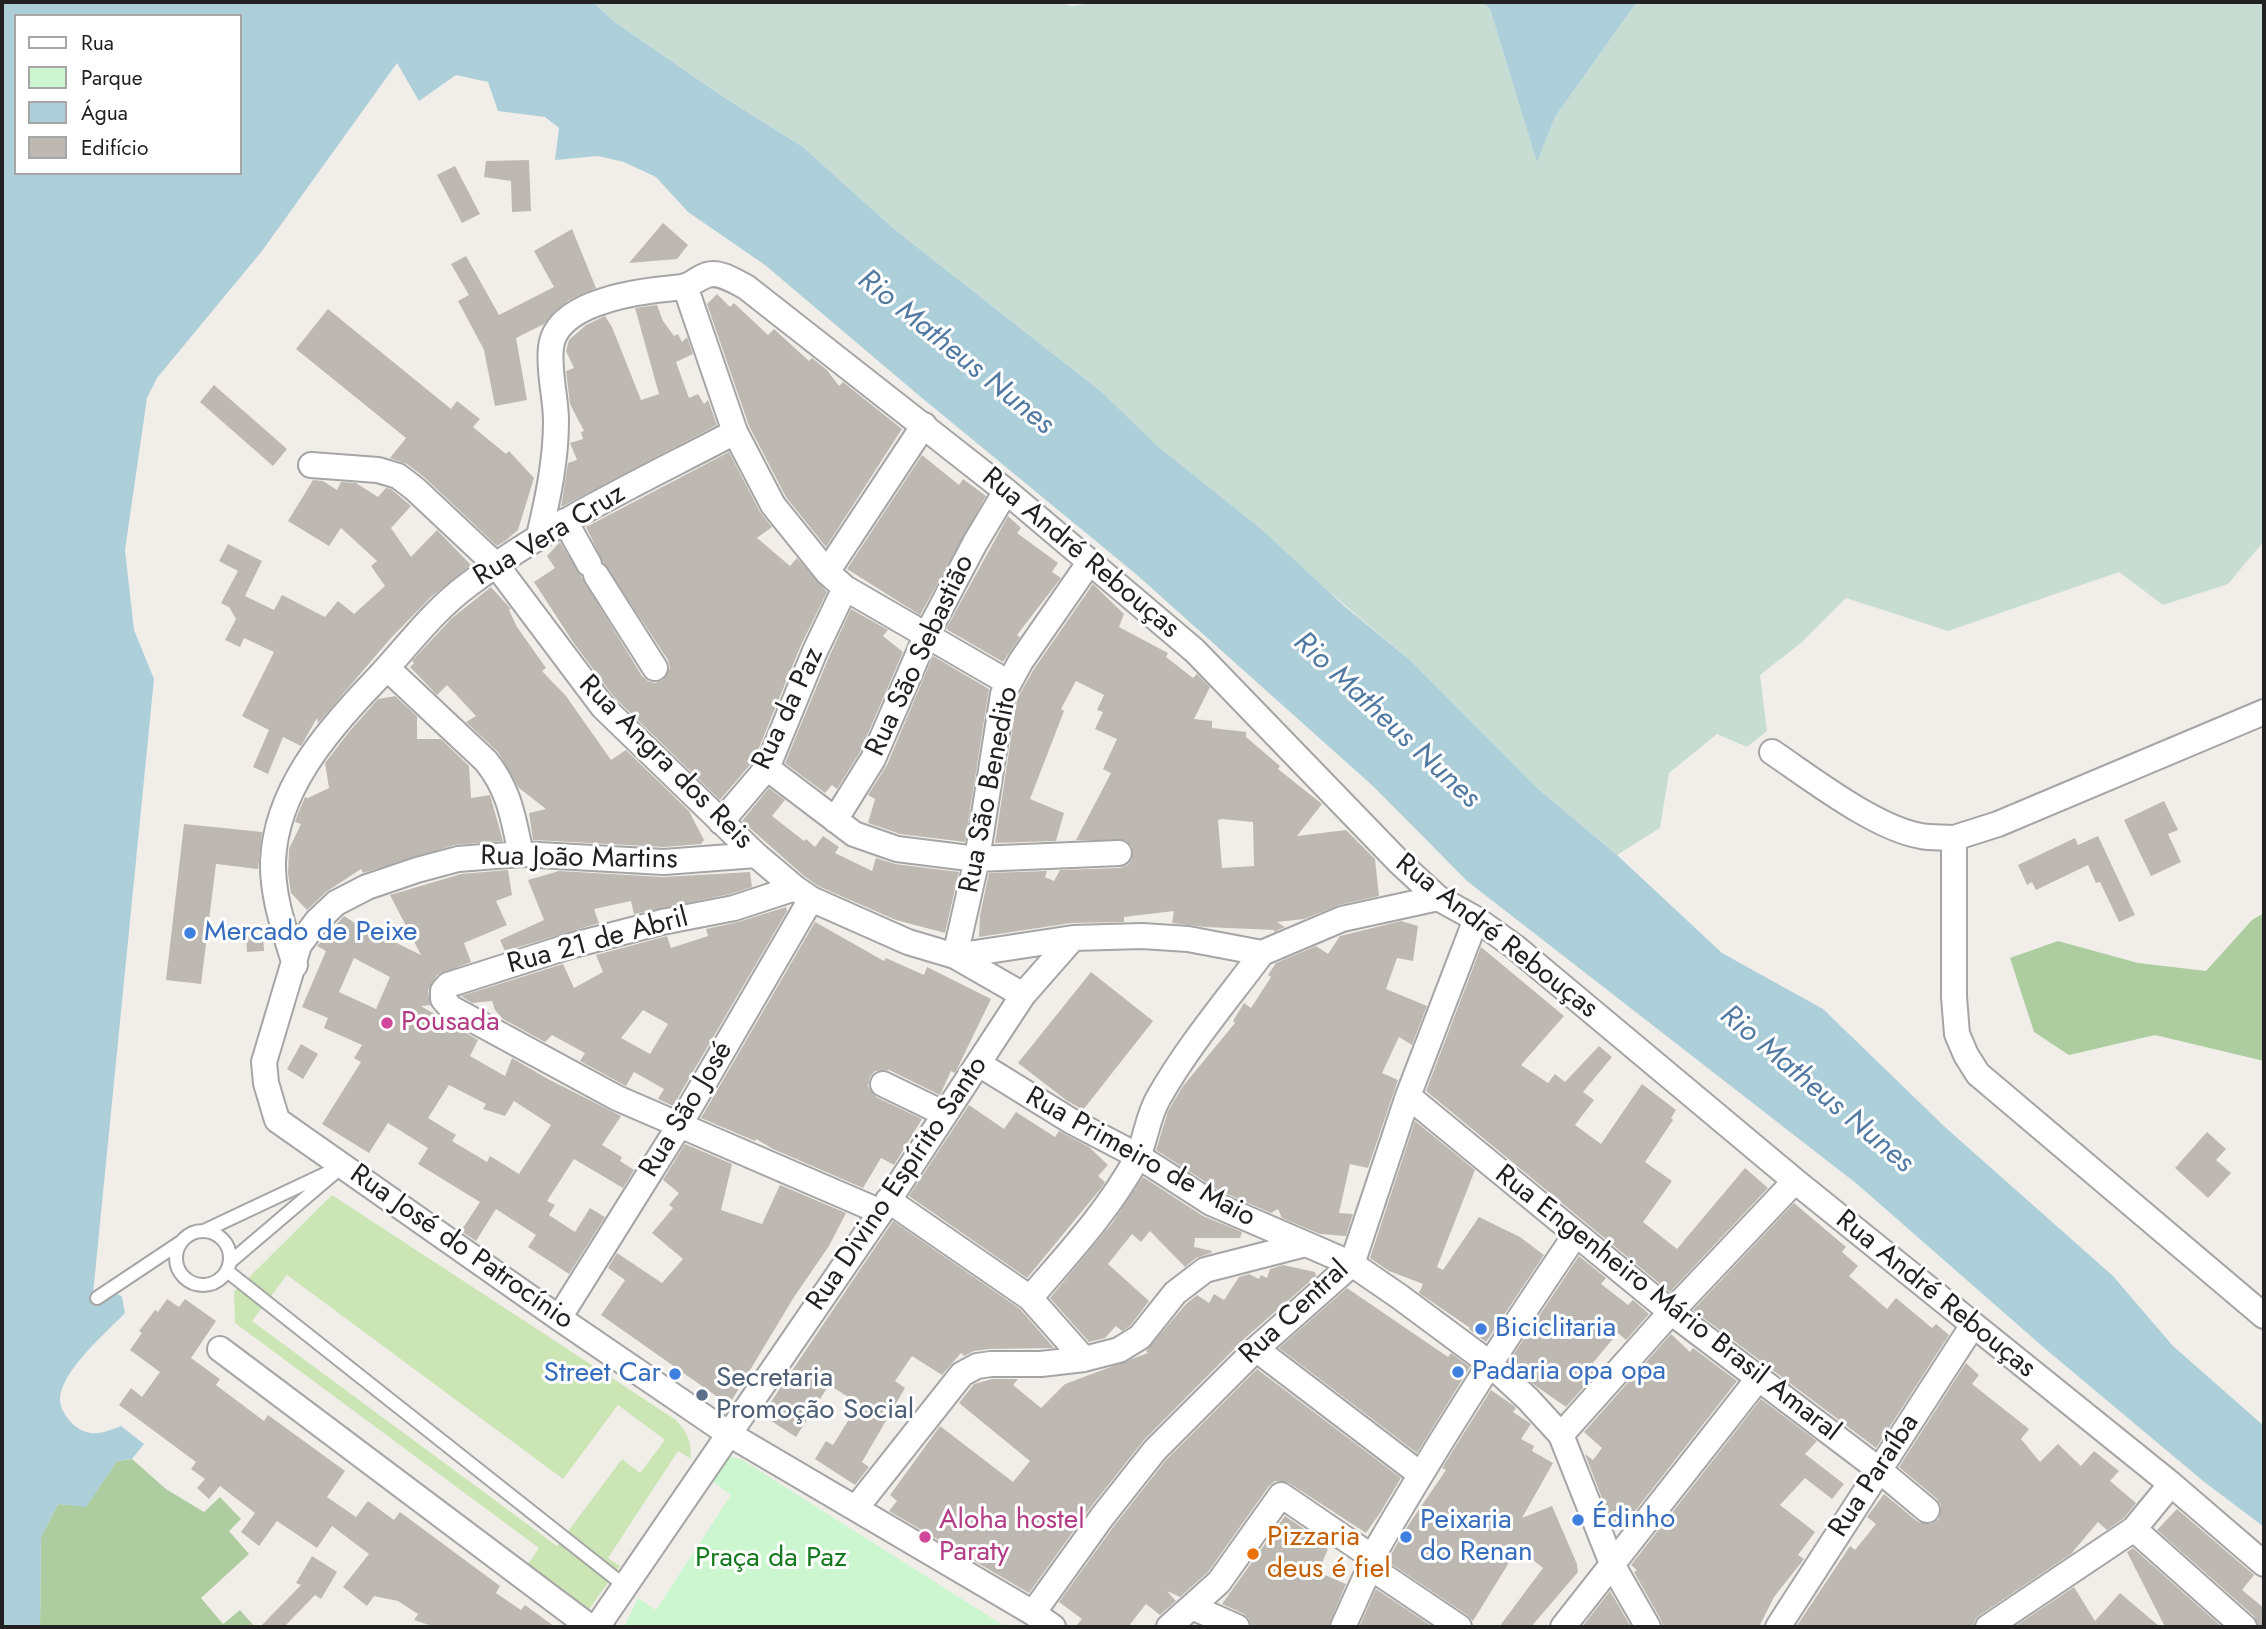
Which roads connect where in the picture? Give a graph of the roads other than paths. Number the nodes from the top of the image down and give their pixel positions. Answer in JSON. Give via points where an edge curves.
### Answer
{"nodes":[{"id":1,"x":685,"y":286,"type":"junction"},
{"id":2,"x":924,"y":425,"type":"junction"},
{"id":3,"x":734,"y":432,"type":"junction"},
{"id":4,"x":311,"y":465,"type":"dead end"},
{"id":5,"x":1006,"y":491,"type":"junction"},
{"id":6,"x":565,"y":521,"type":"junction"},
{"id":7,"x":539,"y":537,"type":"junction"},
{"id":8,"x":1089,"y":563,"type":"junction"},
{"id":9,"x":497,"y":566,"type":"junction"},
{"id":10,"x":836,"y":580,"type":"junction"},
{"id":11,"x":926,"y":636,"type":"junction"},
{"id":12,"x":387,"y":668,"type":"junction"},
{"id":13,"x":655,"y":668,"type":"dead end"},
{"id":14,"x":1009,"y":683,"type":"junction"},
{"id":15,"x":2264,"y":712,"type":"edge"},
{"id":16,"x":1772,"y":752,"type":"dead end"},
{"id":17,"x":767,"y":768,"type":"junction"},
{"id":18,"x":835,"y":820,"type":"junction"},
{"id":19,"x":721,"y":822,"type":"junction"},
{"id":20,"x":1954,"y":838,"type":"junction"},
{"id":21,"x":1119,"y":853,"type":"dead end"},
{"id":22,"x":521,"y":854,"type":"junction"},
{"id":23,"x":756,"y":855,"type":"junction"},
{"id":24,"x":977,"y":859,"type":"junction"},
{"id":25,"x":803,"y":893,"type":"junction"},
{"id":26,"x":1438,"y":898,"type":"junction"},
{"id":27,"x":1476,"y":919,"type":"junction"},
{"id":28,"x":1073,"y":938,"type":"junction"},
{"id":29,"x":1262,"y":953,"type":"junction"},
{"id":30,"x":956,"y":956,"type":"junction"},
{"id":31,"x":295,"y":965,"type":"junction"},
{"id":32,"x":1023,"y":995,"type":"junction"},
{"id":33,"x":264,"y":1062,"type":"joint"},
{"id":34,"x":979,"y":1064,"type":"junction"},
{"id":35,"x":883,"y":1084,"type":"dead end"},
{"id":36,"x":1408,"y":1096,"type":"junction"},
{"id":37,"x":944,"y":1114,"type":"junction"},
{"id":38,"x":679,"y":1126,"type":"junction"},
{"id":39,"x":1138,"y":1156,"type":"junction"},
{"id":40,"x":344,"y":1165,"type":"junction"},
{"id":41,"x":1795,"y":1181,"type":"junction"},
{"id":42,"x":884,"y":1206,"type":"junction"},
{"id":43,"x":204,"y":1231,"type":"junction"},
{"id":44,"x":1576,"y":1234,"type":"junction"},
{"id":45,"x":181,"y":1242,"type":"junction"},
{"id":46,"x":1306,"y":1244,"type":"junction"},
{"id":47,"x":1352,"y":1264,"type":"junction"},
{"id":48,"x":228,"y":1267,"type":"junction"},
{"id":49,"x":97,"y":1298,"type":"dead end"},
{"id":50,"x":1030,"y":1298,"type":"junction"},
{"id":51,"x":1671,"y":1312,"type":"junction"},
{"id":52,"x":2264,"y":1316,"type":"edge"},
{"id":53,"x":559,"y":1318,"type":"junction"},
{"id":54,"x":1973,"y":1325,"type":"junction"},
{"id":55,"x":220,"y":1349,"type":"dead end"},
{"id":56,"x":1256,"y":1349,"type":"junction"},
{"id":57,"x":1084,"y":1359,"type":"junction"},
{"id":58,"x":1489,"y":1363,"type":"junction"},
{"id":59,"x":1758,"y":1379,"type":"junction"},
{"id":60,"x":729,"y":1434,"type":"junction"},
{"id":61,"x":1561,"y":1435,"type":"junction"},
{"id":62,"x":1878,"y":1469,"type":"junction"},
{"id":63,"x":1420,"y":1474,"type":"junction"},
{"id":64,"x":2171,"y":1484,"type":"junction"},
{"id":65,"x":856,"y":1508,"type":"junction"},
{"id":66,"x":1927,"y":1510,"type":"dead end"},
{"id":67,"x":2134,"y":1529,"type":"junction"},
{"id":68,"x":1371,"y":1562,"type":"junction"},
{"id":69,"x":2264,"y":1564,"type":"edge"},
{"id":70,"x":1614,"y":1566,"type":"junction"},
{"id":71,"x":625,"y":1586,"type":"junction"},
{"id":72,"x":1192,"y":1607,"type":"junction"},
{"id":73,"x":1033,"y":1613,"type":"junction"},
{"id":74,"x":590,"y":1627,"type":"edge"},
{"id":75,"x":597,"y":1627,"type":"edge"},
{"id":76,"x":1054,"y":1627,"type":"edge"},
{"id":77,"x":1169,"y":1627,"type":"edge"},
{"id":78,"x":1237,"y":1627,"type":"edge"},
{"id":79,"x":1343,"y":1627,"type":"edge"},
{"id":80,"x":1459,"y":1627,"type":"edge"},
{"id":81,"x":1563,"y":1627,"type":"edge"},
{"id":82,"x":1648,"y":1627,"type":"edge"},
{"id":83,"x":1778,"y":1627,"type":"edge"},
{"id":84,"x":1988,"y":1627,"type":"edge"},
{"id":85,"x":2244,"y":1627,"type":"edge"}],
"edges":[{"from":1,"to":2,"type":"street","name":"Rua André Rebouças","via":[[709,274],[746,287]]},
{"from":1,"to":3,"type":"street"},
{"from":1,"to":7,"type":"street","via":[[598,301],[556,332],[551,345],[554,456]]},
{"from":2,"to":5,"type":"street","name":"Rua André Rebouças"},
{"from":2,"to":10,"type":"street","name":"Rua da Paz"},
{"from":3,"to":6,"type":"street","name":"Rua Vera Cruz"},
{"from":3,"to":10,"type":"street","via":[[773,505]]},
{"from":4,"to":9,"type":"street","name":"Rua Angra dos Reis","via":[[398,476]]},
{"from":5,"to":8,"type":"street","name":"Rua André Rebouças"},
{"from":5,"to":11,"type":"street","name":"Rua São Sebastião"},
{"from":6,"to":7,"type":"street","name":"Rua Vera Cruz"},
{"from":6,"to":13,"type":"street"},
{"from":7,"to":9,"type":"street","name":"Rua Vera Cruz"},
{"from":8,"to":14,"type":"street","name":"Rua São Benedito"},
{"from":8,"to":26,"type":"street","name":"Rua André Rebouças","via":[[1195,652],[1353,817]]},
{"from":9,"to":12,"type":"street","name":"Rua Vera Cruz","via":[[466,586],[427,622]]},
{"from":9,"to":19,"type":"street","name":"Rua Angra dos Reis","via":[[603,707]]},
{"from":10,"to":11,"type":"street"},
{"from":10,"to":17,"type":"street","name":"Rua da Paz","via":[[815,651]]},
{"from":11,"to":14,"type":"street"},
{"from":11,"to":18,"type":"street","name":"Rua São Sebastião","via":[[873,759]]},
{"from":12,"to":22,"type":"street","via":[[497,775],[509,801]]},
{"from":12,"to":31,"type":"street","name":"Rua Vera Cruz","via":[[334,724],[289,795],[279,826],[273,862],[278,907]]},
{"from":14,"to":24,"type":"street","name":"Rua São Benedito","via":[[1003,694]]},
{"from":15,"to":20,"type":"street","via":[[1998,824]]},
{"from":16,"to":20,"type":"street","via":[[1853,806],[1891,825],[1920,836]]},
{"from":17,"to":18,"type":"street"},
{"from":17,"to":19,"type":"street","name":"Rua da Paz"},
{"from":18,"to":24,"type":"street","via":[[876,844]]},
{"from":19,"to":23,"type":"street","name":"Rua Angra dos Reis"},
{"from":20,"to":52,"type":"street","via":[[1957,1034],[1978,1074]]},
{"from":21,"to":24,"type":"street"},
{"from":22,"to":23,"type":"street","name":"Rua João Martins","via":[[664,862]]},
{"from":22,"to":31,"type":"street","name":"Rua João Martins","via":[[458,859],[367,887],[336,903],[317,921],[299,945]]},
{"from":23,"to":25,"type":"street","name":"Rua Angra dos Reis"},
{"from":24,"to":30,"type":"street","name":"Rua São Benedito"},
{"from":25,"to":30,"type":"street","name":"Rua Angra dos Reis","via":[[908,942]]},
{"from":25,"to":38,"type":"street","name":"Rua São José"},
{"from":25,"to":38,"type":"street","name":"Rua 21 de Abril","via":[[570,946],[448,985],[443,991],[451,1008],[617,1098]]},
{"from":26,"to":27,"type":"street","name":"Rua André Rebouças"},
{"from":26,"to":29,"type":"street","via":[[1342,919]]},
{"from":27,"to":36,"type":"street","name":"Rua Central"},
{"from":27,"to":41,"type":"street","name":"Rua André Rebouças"},
{"from":28,"to":29,"type":"street","name":"Rua Angra dos Reis","via":[[1188,939]]},
{"from":28,"to":30,"type":"street","name":"Rua Angra dos Reis"},
{"from":28,"to":32,"type":"street","name":"Rua Divino Espírito Santo"},
{"from":29,"to":39,"type":"street","via":[[1177,1067],[1157,1100]]},
{"from":30,"to":32,"type":"street","name":"Rua Angra dos Reis"},
{"from":31,"to":33,"type":"street","name":"Rua João Martins"},
{"from":32,"to":34,"type":"street","name":"Rua Divino Espírito Santo"},
{"from":33,"to":40,"type":"street","name":"Rua José do Patrocínio","via":[[265,1083],[277,1120]]},
{"from":34,"to":37,"type":"street","name":"Rua Divino Espírito Santo"},
{"from":34,"to":39,"type":"street","name":"Rua Primeiro de Maio","via":[[1070,1121]]},
{"from":35,"to":37,"type":"street"},
{"from":36,"to":44,"type":"street","name":"Rua Engenheiro Mário Brasil Amaral"},
{"from":36,"to":47,"type":"street","name":"Rua Central"},
{"from":37,"to":42,"type":"street","name":"Rua Divino Espírito Santo"},
{"from":38,"to":42,"type":"street"},
{"from":38,"to":53,"type":"street","name":"Rua São José"},
{"from":39,"to":46,"type":"street","name":"Rua Primeiro de Maio","via":[[1212,1203]]},
{"from":39,"to":50,"type":"street","via":[[1097,1220]]},
{"from":40,"to":43,"type":"lane"},
{"from":40,"to":48,"type":"lane"},
{"from":40,"to":53,"type":"street","name":"Rua José do Patrocínio"},
{"from":41,"to":51,"type":"street"},
{"from":41,"to":54,"type":"street","name":"Rua André Rebouças"},
{"from":42,"to":50,"type":"street"},
{"from":42,"to":60,"type":"street","name":"Rua Divino Espírito Santo"},
{"from":43,"to":45,"type":"lane"},
{"from":43,"to":48,"type":"lane","via":[[227,1244]]},
{"from":44,"to":51,"type":"street","name":"Rua Engenheiro Mário Brasil Amaral"},
{"from":44,"to":58,"type":"street"},
{"from":45,"to":48,"type":"lane","via":[[178,1267],[189,1280],[214,1282]]},
{"from":45,"to":49,"type":"lane"},
{"from":46,"to":47,"type":"street","name":"Rua Primeiro de Maio"},
{"from":46,"to":57,"type":"street","via":[[1206,1270],[1175,1293],[1140,1337],[1119,1350]]},
{"from":47,"to":56,"type":"street","name":"Rua Central"},
{"from":47,"to":58,"type":"street","name":"Rua Primeiro de Maio"},
{"from":48,"to":71,"type":"lane"},
{"from":50,"to":57,"type":"street"},
{"from":51,"to":59,"type":"street","name":"Rua Engenheiro Mário Brasil Amaral"},
{"from":51,"to":61,"type":"street"},
{"from":53,"to":60,"type":"street","name":"Rua José do Patrocínio"},
{"from":54,"to":62,"type":"street","name":"Rua Paraíba"},
{"from":54,"to":64,"type":"street","name":"Rua André Rebouças"},
{"from":55,"to":74,"type":"street"},
{"from":56,"to":63,"type":"street"},
{"from":56,"to":73,"type":"street","name":"Rua Central","via":[[1155,1450]]},
{"from":57,"to":65,"type":"street","via":[[991,1364],[962,1374]]},
{"from":58,"to":61,"type":"street","name":"Rua Primeiro de Maio"},
{"from":58,"to":63,"type":"street"},
{"from":59,"to":62,"type":"street","name":"Rua Engenheiro Mário Brasil Amaral"},
{"from":59,"to":70,"type":"street"},
{"from":60,"to":65,"type":"street","name":"Rua José do Patrocínio"},
{"from":60,"to":71,"type":"street","name":"Rua Divino Espírito Santo"},
{"from":61,"to":70,"type":"street"},
{"from":62,"to":66,"type":"street","name":"Rua Engenheiro Mário Brasil Amaral"},
{"from":62,"to":83,"type":"street","name":"Rua Paraíba"},
{"from":63,"to":68,"type":"street"},
{"from":64,"to":67,"type":"street"},
{"from":64,"to":69,"type":"street","name":"Rua André Rebouças"},
{"from":65,"to":73,"type":"street","name":"Rua José do Patrocínio"},
{"from":67,"to":84,"type":"street"},
{"from":67,"to":85,"type":"street"},
{"from":68,"to":72,"type":"street","via":[[1281,1494],[1219,1582]]},
{"from":68,"to":79,"type":"street"},
{"from":68,"to":80,"type":"street"},
{"from":70,"to":81,"type":"street"},
{"from":70,"to":82,"type":"street"},
{"from":71,"to":75,"type":"street","name":"Rua Divino Espírito Santo"},
{"from":72,"to":77,"type":"street"},
{"from":72,"to":78,"type":"street"},
{"from":73,"to":76,"type":"street","name":"Rua José do Patrocínio"}]}
